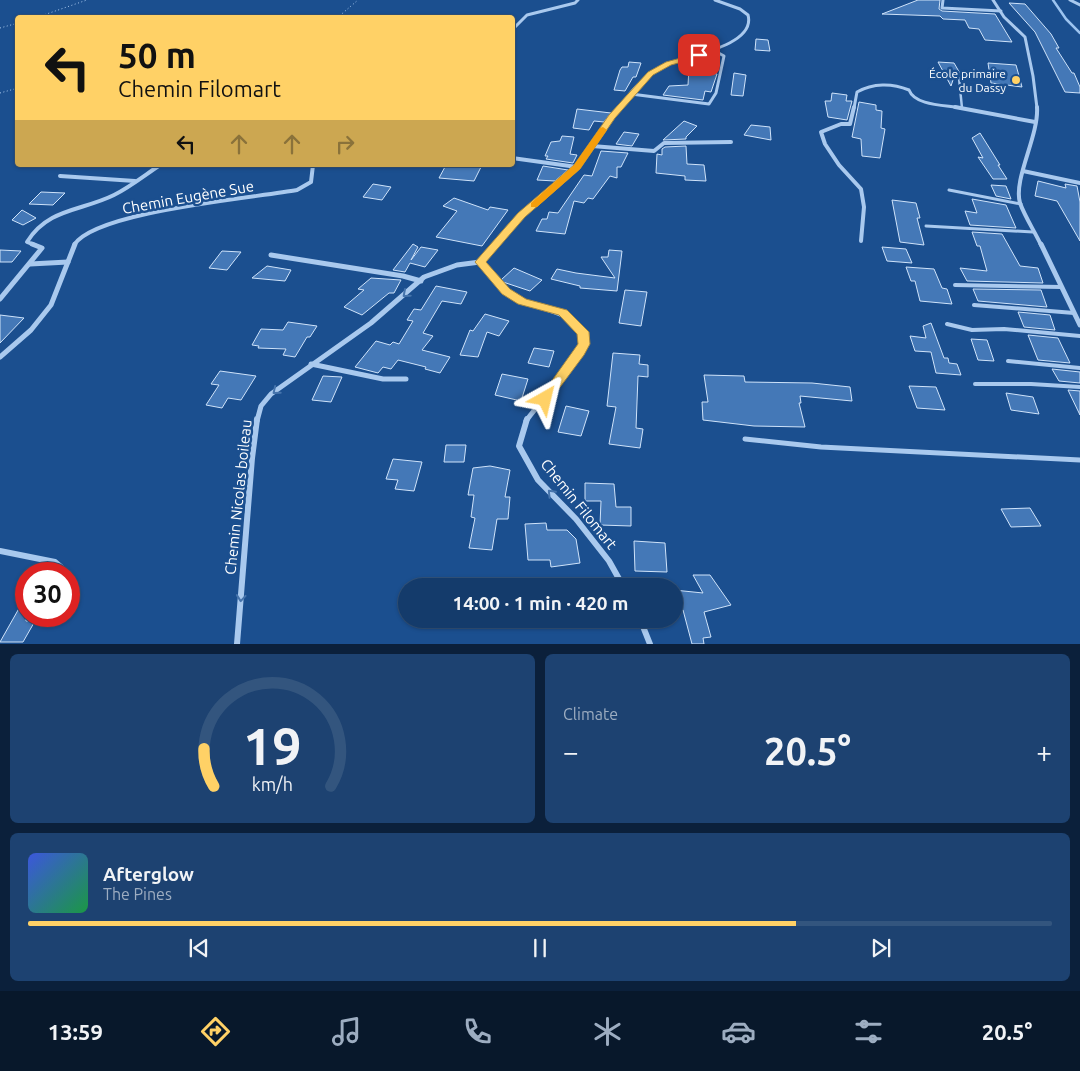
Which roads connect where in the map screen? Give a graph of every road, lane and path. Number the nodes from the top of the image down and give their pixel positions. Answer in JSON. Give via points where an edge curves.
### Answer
{"nodes":[{"id":1,"x":87,"y":0,"type":"edge"},
{"id":2,"x":358,"y":0,"type":"edge"},
{"id":3,"x":578,"y":0,"type":"edge"},
{"id":4,"x":714,"y":0,"type":"edge"},
{"id":5,"x":943,"y":0,"type":"edge"},
{"id":6,"x":993,"y":0,"type":"edge"},
{"id":7,"x":1070,"y":0,"type":"edge"},
{"id":8,"x":1080,"y":5,"type":"edge"},
{"id":9,"x":1000,"y":11,"type":"junction"},
{"id":10,"x":44,"y":15,"type":"edge"},
{"id":11,"x":340,"y":15,"type":"edge"},
{"id":12,"x":15,"y":23,"type":"edge"},
{"id":13,"x":515,"y":27,"type":"edge"},
{"id":14,"x":0,"y":28,"type":"edge"},
{"id":15,"x":715,"y":51,"type":"junction"},
{"id":16,"x":959,"y":78,"type":"dead end"},
{"id":17,"x":15,"y":89,"type":"edge"},
{"id":18,"x":0,"y":93,"type":"edge"},
{"id":19,"x":631,"y":94,"type":"junction"},
{"id":20,"x":962,"y":108,"type":"junction"},
{"id":21,"x":1035,"y":122,"type":"junction"},
{"id":22,"x":731,"y":142,"type":"dead end"},
{"id":23,"x":592,"y":146,"type":"junction"},
{"id":24,"x":515,"y":158,"type":"edge"},
{"id":25,"x":157,"y":167,"type":"edge"},
{"id":26,"x":313,"y":167,"type":"edge"},
{"id":27,"x":577,"y":167,"type":"junction"},
{"id":28,"x":1023,"y":171,"type":"junction"},
{"id":29,"x":60,"y":176,"type":"dead end"},
{"id":30,"x":135,"y":181,"type":"junction"},
{"id":31,"x":1080,"y":183,"type":"edge"},
{"id":32,"x":949,"y":190,"type":"dead end"},
{"id":33,"x":1021,"y":204,"type":"junction"},
{"id":34,"x":926,"y":226,"type":"dead end"},
{"id":35,"x":1033,"y":232,"type":"junction"},
{"id":36,"x":862,"y":241,"type":"dead end"},
{"id":37,"x":271,"y":255,"type":"dead end"},
{"id":38,"x":68,"y":262,"type":"junction"},
{"id":39,"x":480,"y":262,"type":"junction"},
{"id":40,"x":30,"y":264,"type":"junction"},
{"id":41,"x":421,"y":281,"type":"junction"},
{"id":42,"x":955,"y":285,"type":"dead end"},
{"id":43,"x":1061,"y":287,"type":"junction"},
{"id":44,"x":0,"y":299,"type":"edge"},
{"id":45,"x":974,"y":305,"type":"dead end"},
{"id":46,"x":1074,"y":314,"type":"junction"},
{"id":47,"x":947,"y":324,"type":"dead end"},
{"id":48,"x":1080,"y":325,"type":"edge"},
{"id":49,"x":1080,"y":336,"type":"edge"},
{"id":50,"x":0,"y":357,"type":"edge"},
{"id":51,"x":1008,"y":361,"type":"dead end"},
{"id":52,"x":311,"y":364,"type":"junction"},
{"id":53,"x":1080,"y":368,"type":"edge"},
{"id":54,"x":406,"y":379,"type":"dead end"},
{"id":55,"x":975,"y":384,"type":"dead end"},
{"id":56,"x":1080,"y":387,"type":"edge"},
{"id":57,"x":745,"y":439,"type":"dead end"},
{"id":58,"x":1080,"y":460,"type":"edge"},
{"id":59,"x":0,"y":551,"type":"edge"},
{"id":60,"x":55,"y":562,"type":"edge"},
{"id":61,"x":618,"y":578,"type":"edge"},
{"id":62,"x":644,"y":628,"type":"edge"},
{"id":63,"x":237,"y":644,"type":"edge"},
{"id":64,"x":650,"y":644,"type":"edge"}],
"edges":[{"from":1,"to":10,"type":"path"},
{"from":2,"to":11,"type":"path"},
{"from":3,"to":13,"type":"street","via":[[527,15]]},
{"from":4,"to":15,"type":"street","via":[[744,10],[749,19],[734,40]]},
{"from":5,"to":9,"type":"street","via":[[942,8]]},
{"from":6,"to":9,"type":"street"},
{"from":7,"to":8,"type":"street"},
{"from":9,"to":21,"type":"street","via":[[1025,37],[1037,110]]},
{"from":12,"to":14,"type":"path"},
{"from":15,"to":19,"type":"street","via":[[668,63],[651,73]]},
{"from":15,"to":19,"type":"street","via":[[724,56],[720,86],[710,104]]},
{"from":16,"to":20,"type":"lane"},
{"from":17,"to":18,"type":"path"},
{"from":19,"to":23,"type":"street"},
{"from":20,"to":21,"type":"street"},
{"from":20,"to":36,"type":"street","via":[[918,100],[900,86],[864,86],[857,92],[850,124],[821,132],[825,144],[840,165],[862,189]]},
{"from":21,"to":28,"type":"street"},
{"from":22,"to":23,"type":"street","via":[[664,143],[654,151]]},
{"from":23,"to":27,"type":"street"},
{"from":24,"to":27,"type":"street"},
{"from":25,"to":30,"type":"street","name":"Chemin Eugène Sue"},
{"from":26,"to":38,"type":"street","name":"Chemin Eugène Sue","via":[[311,182],[297,190],[141,216],[95,229],[77,242]]},
{"from":27,"to":39,"type":"street","via":[[522,215]]},
{"from":28,"to":31,"type":"street"},
{"from":28,"to":33,"type":"street"},
{"from":29,"to":30,"type":"street","name":"Chemin Eugène Sue"},
{"from":30,"to":40,"type":"street","name":"Chemin Eugène Sue","via":[[114,195],[67,213],[52,215],[32,231],[28,242],[42,248]]},
{"from":32,"to":33,"type":"lane"},
{"from":33,"to":35,"type":"street"},
{"from":34,"to":35,"type":"lane"},
{"from":35,"to":43,"type":"street"},
{"from":37,"to":41,"type":"street"},
{"from":38,"to":40,"type":"street"},
{"from":38,"to":50,"type":"street","name":"Chemin Eugène Sue","via":[[55,297],[44,315]]},
{"from":39,"to":41,"type":"street","name":"Chemin Nicolas boileau","via":[[440,270]]},
{"from":61,"to":39,"type":"street","name":"Chemin Filomart","one_way":true,"via":[[576,519],[538,480],[519,446],[525,421],[578,355],[584,344],[583,332],[563,312],[522,301],[506,291]]},
{"from":40,"to":44,"type":"street","name":"Chemin Eugène Sue"},
{"from":41,"to":52,"type":"street","name":"Chemin Nicolas boileau","one_way":true,"via":[[371,323]]},
{"from":42,"to":43,"type":"lane"},
{"from":43,"to":46,"type":"street"},
{"from":45,"to":46,"type":"lane"},
{"from":46,"to":48,"type":"street"},
{"from":47,"to":49,"type":"lane","via":[[972,330],[1004,329]]},
{"from":51,"to":53,"type":"lane"},
{"from":52,"to":54,"type":"street","via":[[383,380]]},
{"from":52,"to":63,"type":"street","name":"Chemin Nicolas boileau","one_way":true,"via":[[271,394],[261,406],[257,419]]},
{"from":55,"to":56,"type":"lane"},
{"from":57,"to":58,"type":"lane","via":[[821,447]]},
{"from":59,"to":60,"type":"street"},
{"from":62,"to":64,"type":"street"}]}
